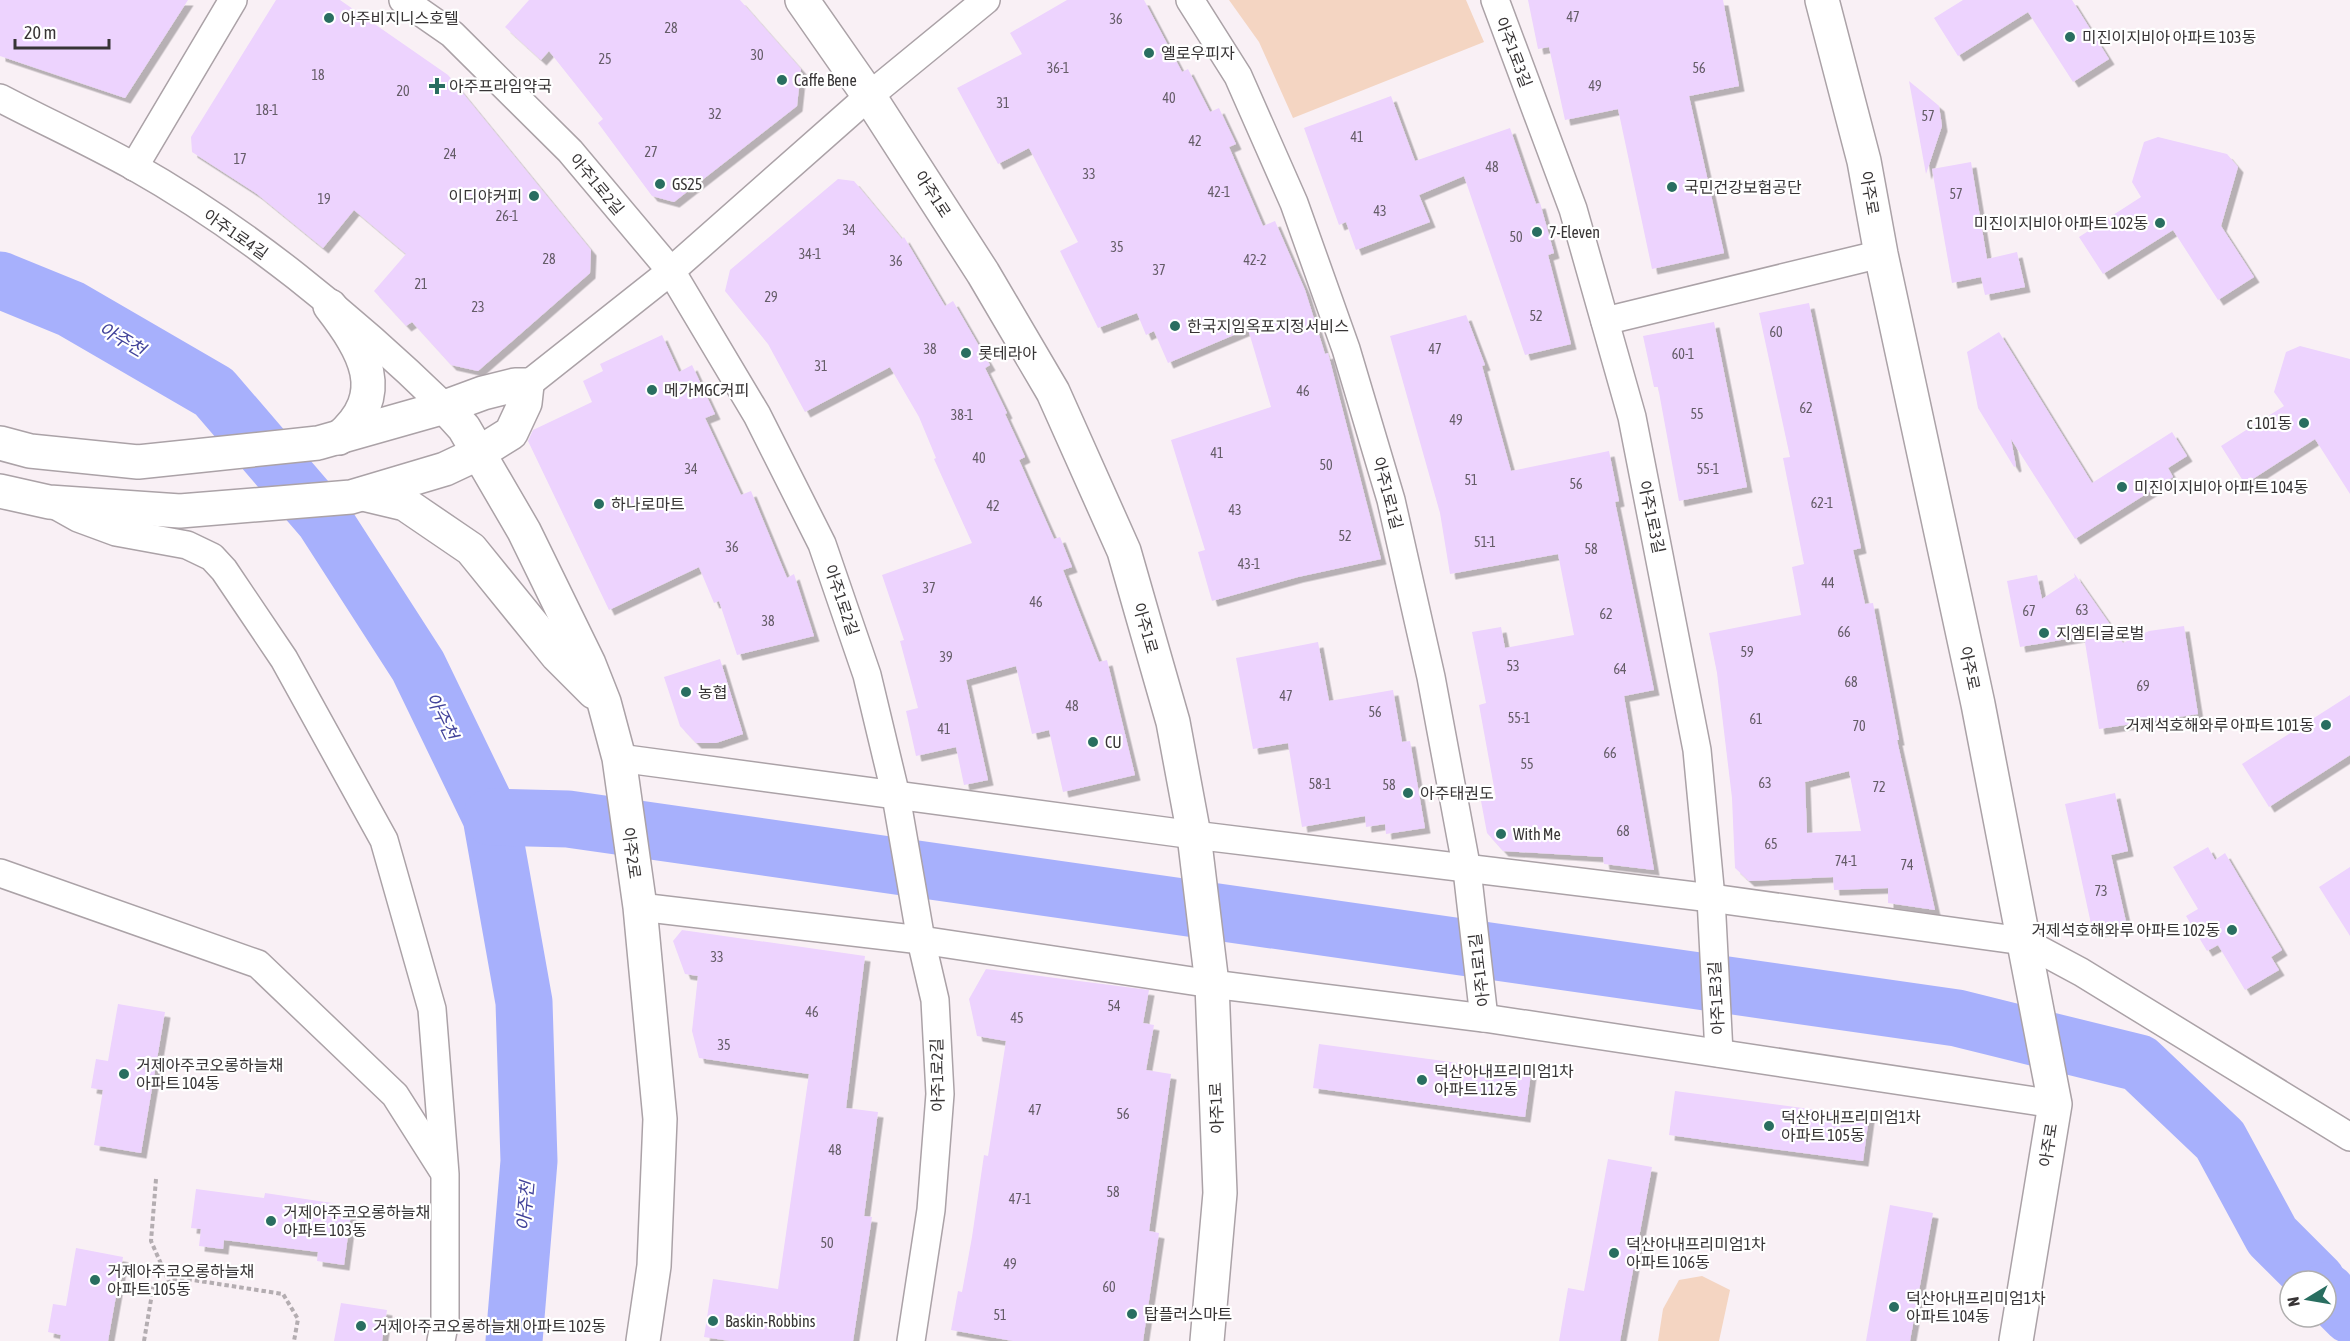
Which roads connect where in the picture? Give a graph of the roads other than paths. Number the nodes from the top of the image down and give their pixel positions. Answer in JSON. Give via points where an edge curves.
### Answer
{"nodes":[{"id":1,"x":233,"y":0,"type":"edge"},
{"id":2,"x":403,"y":0,"type":"edge"},
{"id":3,"x":802,"y":0,"type":"edge"},
{"id":4,"x":986,"y":0,"type":"edge"},
{"id":5,"x":1191,"y":0,"type":"edge"},
{"id":6,"x":1495,"y":0,"type":"edge"},
{"id":7,"x":1822,"y":0,"type":"edge"},
{"id":8,"x":869,"y":96,"type":"junction"},
{"id":9,"x":0,"y":98,"type":"edge"},
{"id":10,"x":134,"y":166,"type":"junction"},
{"id":11,"x":1881,"y":254,"type":"junction"},
{"id":12,"x":670,"y":271,"type":"junction"},
{"id":13,"x":330,"y":306,"type":"junction"},
{"id":14,"x":1605,"y":321,"type":"junction"},
{"id":15,"x":527,"y":385,"type":"junction"},
{"id":16,"x":445,"y":407,"type":"junction"},
{"id":17,"x":329,"y":440,"type":"junction"},
{"id":18,"x":0,"y":443,"type":"edge"},
{"id":19,"x":479,"y":453,"type":"junction"},
{"id":20,"x":0,"y":491,"type":"edge"},
{"id":21,"x":356,"y":495,"type":"junction"},
{"id":22,"x":49,"y":502,"type":"junction"},
{"id":23,"x":604,"y":702,"type":"junction"},
{"id":24,"x":619,"y":758,"type":"junction"},
{"id":25,"x":896,"y":796,"type":"junction"},
{"id":26,"x":1194,"y":836,"type":"junction"},
{"id":27,"x":1467,"y":870,"type":"junction"},
{"id":28,"x":0,"y":873,"type":"edge"},
{"id":29,"x":1711,"y":898,"type":"junction"},
{"id":30,"x":640,"y":907,"type":"junction"},
{"id":31,"x":921,"y":940,"type":"junction"},
{"id":32,"x":2023,"y":941,"type":"junction"},
{"id":33,"x":1212,"y":984,"type":"junction"},
{"id":34,"x":1484,"y":1018,"type":"junction"},
{"id":35,"x":1719,"y":1053,"type":"junction"},
{"id":36,"x":2055,"y":1104,"type":"junction"},
{"id":37,"x":2350,"y":1137,"type":"edge"},
{"id":38,"x":445,"y":1174,"type":"junction"},
{"id":39,"x":441,"y":1341,"type":"edge"},
{"id":40,"x":643,"y":1341,"type":"edge"},
{"id":41,"x":911,"y":1341,"type":"edge"},
{"id":42,"x":1207,"y":1341,"type":"edge"},
{"id":43,"x":2016,"y":1341,"type":"edge"}],
"edges":[{"from":1,"to":10,"type":"street"},
{"from":2,"to":12,"type":"street","name":"아주1로2길","via":[[452,34],[570,152]]},
{"from":3,"to":8,"type":"street","name":"아주1로"},
{"from":4,"to":8,"type":"street"},
{"from":5,"to":27,"type":"street","name":"아주1로1길","via":[[1238,76],[1294,203],[1346,349],[1391,500],[1431,677]]},
{"from":6,"to":14,"type":"street","name":"아주1로3길","via":[[1573,209]]},
{"from":7,"to":11,"type":"street","name":"아주로","via":[[1864,161]]},
{"from":8,"to":12,"type":"street"},
{"from":8,"to":26,"type":"street","name":"아주1로","via":[[983,273],[1053,393],[1124,551],[1173,722]]},
{"from":9,"to":10,"type":"street","name":"아주1로4길"},
{"from":10,"to":13,"type":"street","name":"아주1로4길","via":[[239,233]]},
{"from":11,"to":14,"type":"street"},
{"from":11,"to":32,"type":"street","name":"아주로","via":[[1980,715]]},
{"from":12,"to":15,"type":"street"},
{"from":12,"to":25,"type":"street","name":"아주1로2길","via":[[757,415],[822,544],[867,675]]},
{"from":13,"to":16,"type":"street","name":"아주1로4길","via":[[392,355]]},
{"from":13,"to":17,"type":"street","via":[[353,336],[370,383],[363,409],[353,426]]},
{"from":14,"to":29,"type":"street","name":"아주1로3길","via":[[1632,417],[1695,738]]},
{"from":15,"to":16,"type":"street","via":[[483,393]]},
{"from":15,"to":19,"type":"street","via":[[525,403],[511,433]]},
{"from":16,"to":17,"type":"street"},
{"from":16,"to":19,"type":"street","name":"아주2로"},
{"from":17,"to":18,"type":"street","via":[[138,462],[30,451]]},
{"from":19,"to":21,"type":"street","via":[[445,469]]},
{"from":19,"to":23,"type":"street","name":"아주2로","via":[[524,531]]},
{"from":20,"to":22,"type":"street"},
{"from":21,"to":22,"type":"street","via":[[180,511]]},
{"from":21,"to":23,"type":"street","via":[[405,504],[471,549],[556,655]]},
{"from":22,"to":38,"type":"street","via":[[116,532],[187,545],[212,557],[284,659],[384,840],[432,1009]]},
{"from":23,"to":24,"type":"street","name":"아주2로"},
{"from":24,"to":25,"type":"street"},
{"from":24,"to":30,"type":"street","name":"아주2로"},
{"from":25,"to":26,"type":"street"},
{"from":25,"to":31,"type":"street","name":"아주1로2길"},
{"from":26,"to":27,"type":"street"},
{"from":26,"to":33,"type":"street","name":"아주1로"},
{"from":27,"to":29,"type":"street"},
{"from":27,"to":34,"type":"street","name":"아주1로1길"},
{"from":28,"to":38,"type":"street","via":[[258,964],[395,1095]]},
{"from":29,"to":32,"type":"street"},
{"from":29,"to":35,"type":"street","name":"아주1로3길"},
{"from":30,"to":31,"type":"street"},
{"from":30,"to":40,"type":"street","name":"아주2로","via":[[660,1119],[654,1266]]},
{"from":31,"to":33,"type":"street"},
{"from":31,"to":41,"type":"street","name":"아주1로2길","via":[[934,1000],[940,1094],[931,1210]]},
{"from":32,"to":36,"type":"street","name":"아주로"},
{"from":32,"to":37,"type":"street","via":[[2081,972]]},
{"from":33,"to":34,"type":"street"},
{"from":33,"to":42,"type":"street","name":"아주1로","via":[[1220,1193]]},
{"from":34,"to":35,"type":"street"},
{"from":35,"to":36,"type":"street"},
{"from":36,"to":43,"type":"street","name":"아주로"},
{"from":38,"to":39,"type":"street","via":[[445,1320]]}]}
